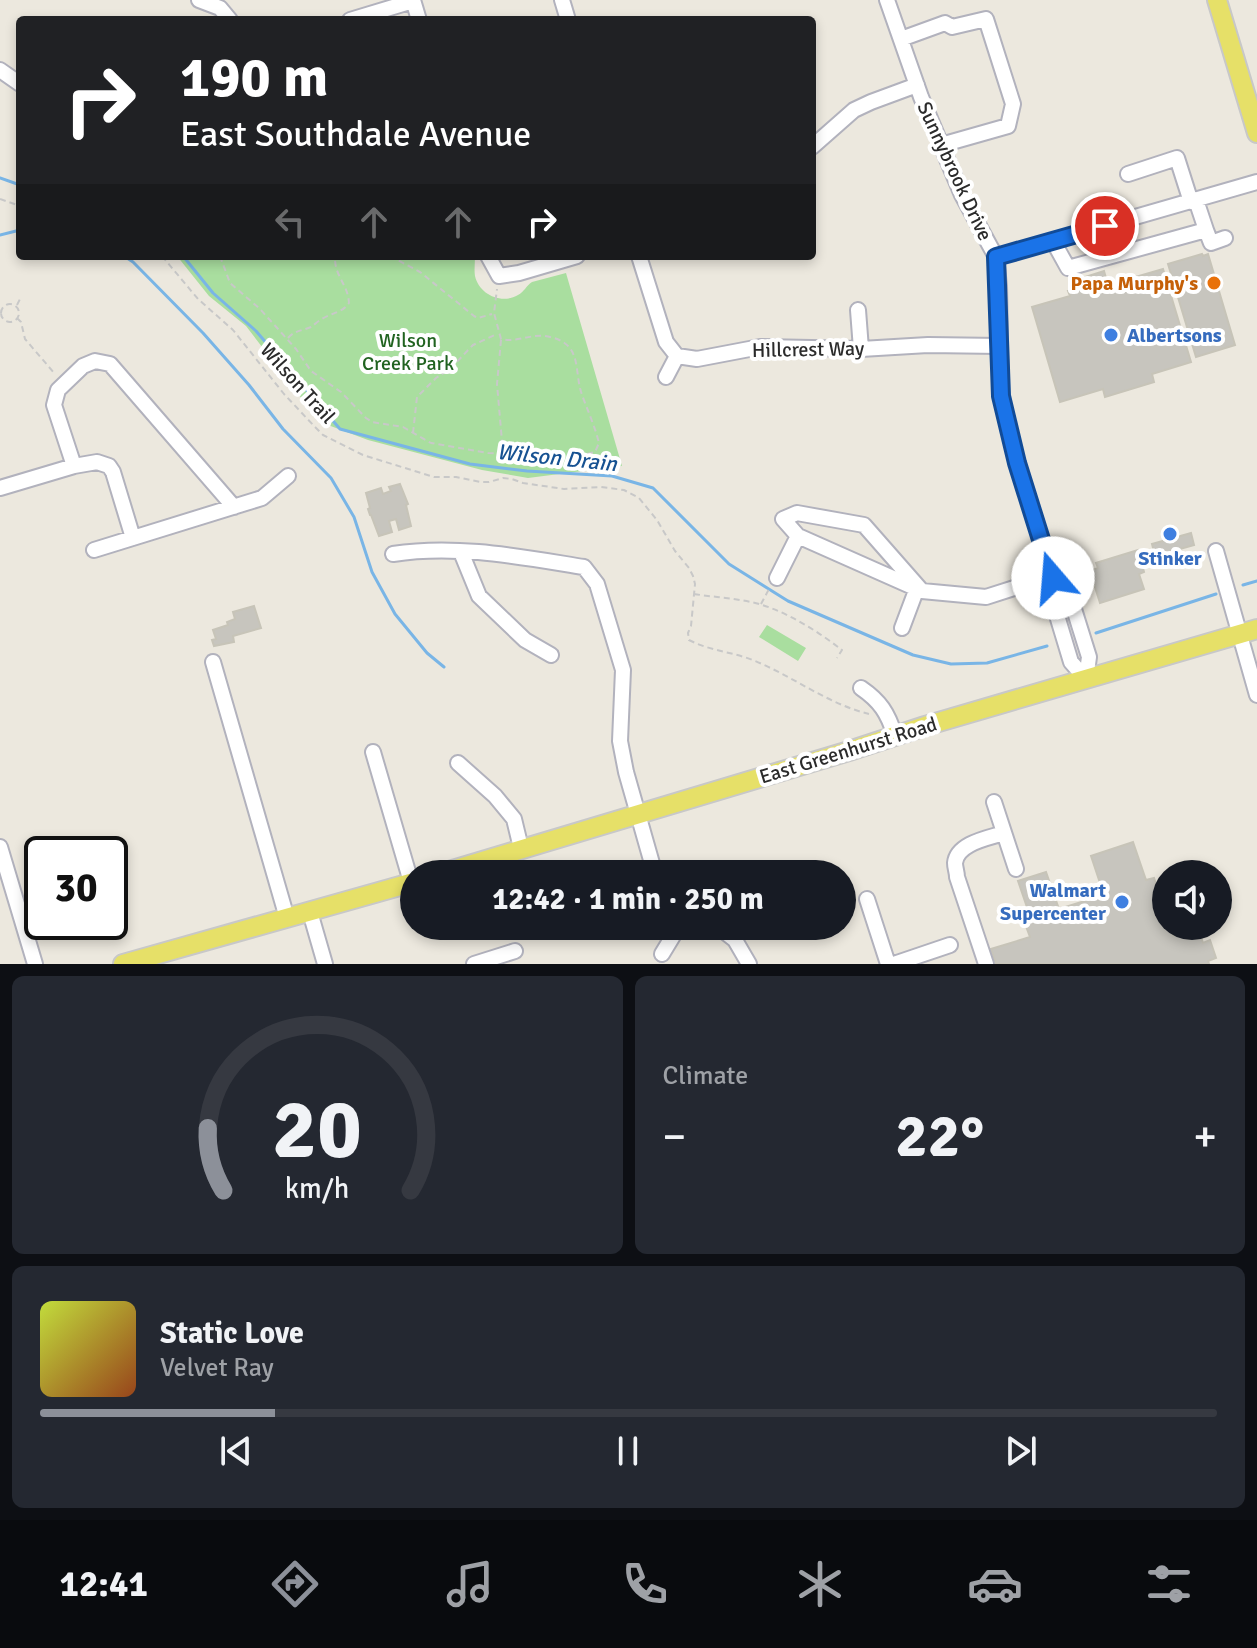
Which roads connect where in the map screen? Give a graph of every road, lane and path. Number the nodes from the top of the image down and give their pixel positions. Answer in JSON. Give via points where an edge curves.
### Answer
{"nodes":[{"id":1,"x":199,"y":0,"type":"edge"},
{"id":2,"x":887,"y":0,"type":"edge"},
{"id":3,"x":1217,"y":0,"type":"edge"},
{"id":4,"x":413,"y":1,"type":"edge"},
{"id":5,"x":227,"y":16,"type":"edge"},
{"id":6,"x":363,"y":16,"type":"edge"},
{"id":7,"x":901,"y":39,"type":"junction"},
{"id":8,"x":917,"y":85,"type":"junction"},
{"id":9,"x":1257,"y":133,"type":"edge"},
{"id":10,"x":816,"y":143,"type":"edge"},
{"id":11,"x":941,"y":145,"type":"junction"},
{"id":12,"x":1128,"y":174,"type":"dead end"},
{"id":13,"x":1257,"y":182,"type":"edge"},
{"id":14,"x":1193,"y":201,"type":"junction"},
{"id":15,"x":1206,"y":230,"type":"junction"},
{"id":16,"x":1225,"y":238,"type":"dead end"},
{"id":17,"x":1053,"y":241,"type":"junction"},
{"id":18,"x":996,"y":257,"type":"junction"},
{"id":19,"x":165,"y":260,"type":"edge"},
{"id":20,"x":221,"y":260,"type":"edge"},
{"id":21,"x":335,"y":260,"type":"edge"},
{"id":22,"x":398,"y":260,"type":"edge"},
{"id":23,"x":490,"y":260,"type":"edge"},
{"id":24,"x":563,"y":260,"type":"edge"},
{"id":25,"x":640,"y":260,"type":"edge"},
{"id":26,"x":499,"y":276,"type":"junction"},
{"id":27,"x":21,"y":297,"type":"dead end"},
{"id":28,"x":16,"y":306,"type":"junction"},
{"id":29,"x":858,"y":310,"type":"dead end"},
{"id":30,"x":494,"y":313,"type":"junction"},
{"id":31,"x":17,"y":318,"type":"junction"},
{"id":32,"x":498,"y":334,"type":"junction"},
{"id":33,"x":287,"y":339,"type":"junction"},
{"id":34,"x":501,"y":339,"type":"junction"},
{"id":35,"x":1000,"y":346,"type":"junction"},
{"id":36,"x":861,"y":349,"type":"junction"},
{"id":37,"x":677,"y":356,"type":"junction"},
{"id":38,"x":666,"y":377,"type":"dead end"},
{"id":39,"x":63,"y":385,"type":"junction"},
{"id":40,"x":413,"y":433,"type":"junction"},
{"id":41,"x":503,"y":454,"type":"junction"},
{"id":42,"x":74,"y":466,"type":"junction"},
{"id":43,"x":288,"y":476,"type":"dead end"},
{"id":44,"x":0,"y":488,"type":"edge"},
{"id":45,"x":234,"y":507,"type":"junction"},
{"id":46,"x":798,"y":536,"type":"junction"},
{"id":47,"x":133,"y":538,"type":"junction"},
{"id":48,"x":94,"y":550,"type":"dead end"},
{"id":49,"x":1216,"y":551,"type":"dead end"},
{"id":50,"x":461,"y":552,"type":"junction"},
{"id":51,"x":393,"y":554,"type":"dead end"},
{"id":52,"x":1053,"y":578,"type":"junction"},
{"id":53,"x":774,"y":581,"type":"joint"},
{"id":54,"x":919,"y":589,"type":"junction"},
{"id":55,"x":694,"y":594,"type":"junction"},
{"id":56,"x":760,"y":605,"type":"junction"},
{"id":57,"x":902,"y":628,"type":"dead end"},
{"id":58,"x":1248,"y":631,"type":"edge"},
{"id":59,"x":551,"y":655,"type":"dead end"},
{"id":60,"x":837,"y":658,"type":"dead end"},
{"id":61,"x":213,"y":662,"type":"dead end"},
{"id":62,"x":1086,"y":679,"type":"junction"},
{"id":63,"x":861,"y":688,"type":"dead end"},
{"id":64,"x":1257,"y":695,"type":"edge"},
{"id":65,"x":892,"y":727,"type":"junction"},
{"id":66,"x":373,"y":752,"type":"dead end"},
{"id":67,"x":458,"y":763,"type":"dead end"},
{"id":68,"x":994,"y":802,"type":"dead end"},
{"id":69,"x":638,"y":813,"type":"junction"},
{"id":70,"x":1004,"y":833,"type":"junction"},
{"id":71,"x":0,"y":847,"type":"edge"},
{"id":72,"x":521,"y":848,"type":"junction"},
{"id":73,"x":406,"y":860,"type":"edge"},
{"id":74,"x":483,"y":860,"type":"edge"},
{"id":75,"x":651,"y":860,"type":"edge"},
{"id":76,"x":1016,"y":869,"type":"dead end"},
{"id":77,"x":400,"y":886,"type":"edge"},
{"id":78,"x":867,"y":899,"type":"dead end"},
{"id":79,"x":310,"y":912,"type":"junction"},
{"id":80,"x":287,"y":918,"type":"junction"},
{"id":81,"x":670,"y":940,"type":"edge"},
{"id":82,"x":735,"y":940,"type":"edge"},
{"id":83,"x":950,"y":945,"type":"dead end"},
{"id":84,"x":515,"y":951,"type":"dead end"},
{"id":85,"x":662,"y":954,"type":"dead end"},
{"id":86,"x":35,"y":964,"type":"edge"},
{"id":87,"x":123,"y":964,"type":"edge"},
{"id":88,"x":325,"y":964,"type":"edge"},
{"id":89,"x":474,"y":964,"type":"edge"},
{"id":90,"x":749,"y":964,"type":"edge"},
{"id":91,"x":891,"y":964,"type":"edge"},
{"id":92,"x":986,"y":964,"type":"edge"}],
"edges":[{"from":1,"to":5,"type":"street"},
{"from":2,"to":7,"type":"street","name":"Sunnybrook Drive"},
{"from":3,"to":9,"type":"main road"},
{"from":4,"to":6,"type":"street"},
{"from":7,"to":8,"type":"street","name":"Sunnybrook Drive"},
{"from":7,"to":11,"type":"street","via":[[945,23],[952,27],[986,19],[1013,104],[1008,126]]},
{"from":8,"to":10,"type":"street","via":[[854,110]]},
{"from":8,"to":11,"type":"street","name":"Sunnybrook Drive"},
{"from":11,"to":18,"type":"street","name":"Sunnybrook Drive"},
{"from":12,"to":14,"type":"street","via":[[1177,158]]},
{"from":13,"to":14,"type":"street"},
{"from":14,"to":15,"type":"street"},
{"from":14,"to":17,"type":"street"},
{"from":15,"to":16,"type":"street","via":[[1211,243]]},
{"from":15,"to":17,"type":"street","via":[[1068,268]]},
{"from":17,"to":18,"type":"street"},
{"from":18,"to":35,"type":"street","name":"Sunnybrook Drive"},
{"from":19,"to":55,"type":"path","name":"Wilson Trail","via":[[323,435],[363,455],[425,475],[624,490],[639,498],[657,520],[693,576]]},
{"from":20,"to":33,"type":"path","via":[[230,283]]},
{"from":21,"to":33,"type":"path","via":[[349,303]]},
{"from":22,"to":30,"type":"path","via":[[474,316]]},
{"from":23,"to":26,"type":"street"},
{"from":24,"to":26,"type":"street"},
{"from":25,"to":37,"type":"street","via":[[666,342]]},
{"from":26,"to":30,"type":"path"},
{"from":27,"to":28,"type":"path"},
{"from":28,"to":31,"type":"path"},
{"from":28,"to":31,"type":"path","via":[[5,305],[1,313],[8,322]]},
{"from":29,"to":36,"type":"street"},
{"from":30,"to":32,"type":"path"},
{"from":31,"to":39,"type":"path","via":[[25,339]]},
{"from":32,"to":34,"type":"path"},
{"from":32,"to":40,"type":"path","via":[[473,345],[417,397]]},
{"from":33,"to":40,"type":"path","via":[[311,371],[366,418]]},
{"from":34,"to":41,"type":"path","via":[[497,384]]},
{"from":34,"to":41,"type":"path","via":[[547,336],[568,346],[599,443],[595,452],[576,457]]},
{"from":35,"to":36,"type":"street","name":"Hillcrest Way"},
{"from":35,"to":52,"type":"street","name":"Sunnybrook Drive","via":[[1001,396]]},
{"from":36,"to":37,"type":"street","name":"Hillcrest Way","via":[[760,347],[697,359]]},
{"from":37,"to":38,"type":"street"},
{"from":39,"to":42,"type":"street","via":[[54,405]]},
{"from":39,"to":45,"type":"street","via":[[83,366],[95,361],[110,364]]},
{"from":40,"to":41,"type":"path","via":[[431,443]]},
{"from":42,"to":44,"type":"street"},
{"from":42,"to":47,"type":"street","via":[[109,466]]},
{"from":43,"to":45,"type":"street","via":[[262,498]]},
{"from":45,"to":47,"type":"street"},
{"from":46,"to":53,"type":"street"},
{"from":46,"to":54,"type":"street"},
{"from":46,"to":54,"type":"street","via":[[783,519],[797,513],[864,525]]},
{"from":47,"to":48,"type":"street"},
{"from":49,"to":58,"type":"street"},
{"from":50,"to":51,"type":"street"},
{"from":50,"to":59,"type":"street","via":[[479,596],[525,640]]},
{"from":50,"to":69,"type":"street","via":[[584,567],[597,584],[623,670],[620,741]]},
{"from":52,"to":54,"type":"street","via":[[986,597]]},
{"from":52,"to":62,"type":"street","name":"Sunnybrook Drive","via":[[1052,599],[1071,662]]},
{"from":53,"to":56,"type":"path"},
{"from":54,"to":57,"type":"street"},
{"from":55,"to":56,"type":"path"},
{"from":55,"to":65,"type":"path","name":"Wilson Trail","via":[[689,640],[754,660]]},
{"from":56,"to":60,"type":"path","via":[[822,635],[842,650]]},
{"from":58,"to":62,"type":"main road","name":"East Greenhurst Road"},
{"from":58,"to":64,"type":"street"},
{"from":61,"to":80,"type":"street"},
{"from":62,"to":65,"type":"main road","name":"East Greenhurst Road"},
{"from":63,"to":65,"type":"street","via":[[877,699]]},
{"from":65,"to":69,"type":"main road","name":"East Greenhurst Road"},
{"from":66,"to":73,"type":"street"},
{"from":67,"to":72,"type":"street","via":[[514,819]]},
{"from":68,"to":70,"type":"street"},
{"from":69,"to":72,"type":"main road","name":"East Greenhurst Road"},
{"from":69,"to":75,"type":"street"},
{"from":70,"to":76,"type":"street"},
{"from":70,"to":92,"type":"street","via":[[960,851],[955,862]]},
{"from":71,"to":86,"type":"street"},
{"from":72,"to":74,"type":"main road","name":"East Greenhurst Road"},
{"from":77,"to":79,"type":"main road"},
{"from":78,"to":91,"type":"street"},
{"from":79,"to":80,"type":"main road"},
{"from":79,"to":88,"type":"street"},
{"from":80,"to":87,"type":"main road"},
{"from":81,"to":85,"type":"street"},
{"from":82,"to":90,"type":"street"},
{"from":83,"to":91,"type":"street"},
{"from":84,"to":89,"type":"street"}]}
